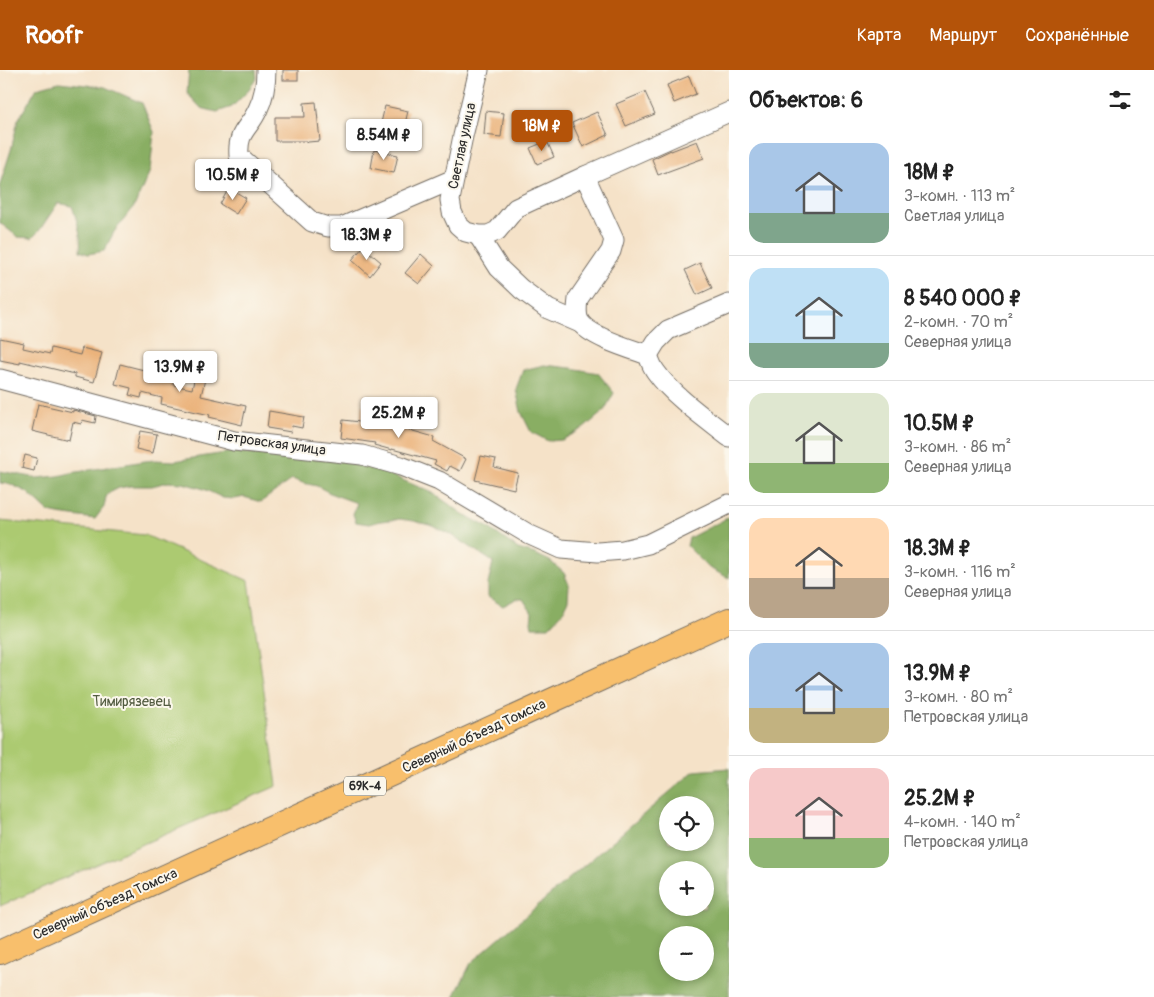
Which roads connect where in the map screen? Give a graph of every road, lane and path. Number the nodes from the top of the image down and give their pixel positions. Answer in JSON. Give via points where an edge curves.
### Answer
{"nodes":[{"id":1,"x":266,"y":70,"type":"edge"},
{"id":2,"x":479,"y":70,"type":"edge"},
{"id":3,"x":729,"y":112,"type":"edge"},
{"id":4,"x":585,"y":176,"type":"junction"},
{"id":5,"x":454,"y":179,"type":"junction"},
{"id":6,"x":478,"y":235,"type":"junction"},
{"id":7,"x":729,"y":304,"type":"edge"},
{"id":8,"x":580,"y":323,"type":"junction"},
{"id":9,"x":648,"y":355,"type":"junction"},
{"id":10,"x":0,"y":379,"type":"edge"},
{"id":11,"x":729,"y":437,"type":"edge"},
{"id":12,"x":729,"y":504,"type":"edge"},
{"id":13,"x":729,"y":620,"type":"edge"},
{"id":14,"x":0,"y":952,"type":"edge"}],
"edges":[{"from":1,"to":5,"type":"street","via":[[263,97],[240,137],[238,156],[312,222],[342,227]]},
{"from":2,"to":5,"type":"street","name":"Светлая улица"},
{"from":3,"to":4,"type":"street"},
{"from":4,"to":6,"type":"street","via":[[516,208],[497,231]]},
{"from":4,"to":8,"type":"street","via":[[614,240],[611,251],[578,299],[576,308]]},
{"from":5,"to":6,"type":"street","name":"Светлая улица","via":[[450,200],[452,212],[458,225],[466,232]]},
{"from":6,"to":8,"type":"street","via":[[499,268],[521,289],[548,309]]},
{"from":7,"to":9,"type":"street","via":[[668,330]]},
{"from":8,"to":9,"type":"street","via":[[613,343]]},
{"from":9,"to":11,"type":"street","via":[[656,372],[671,389]]},
{"from":10,"to":12,"type":"street","name":"Петровская улица","via":[[234,441],[362,455],[401,466],[439,482],[530,535],[561,549],[598,552],[648,544]]},
{"from":13,"to":14,"type":"main road","name":"Северный объезд Томска","number":"69К-4"}]}
